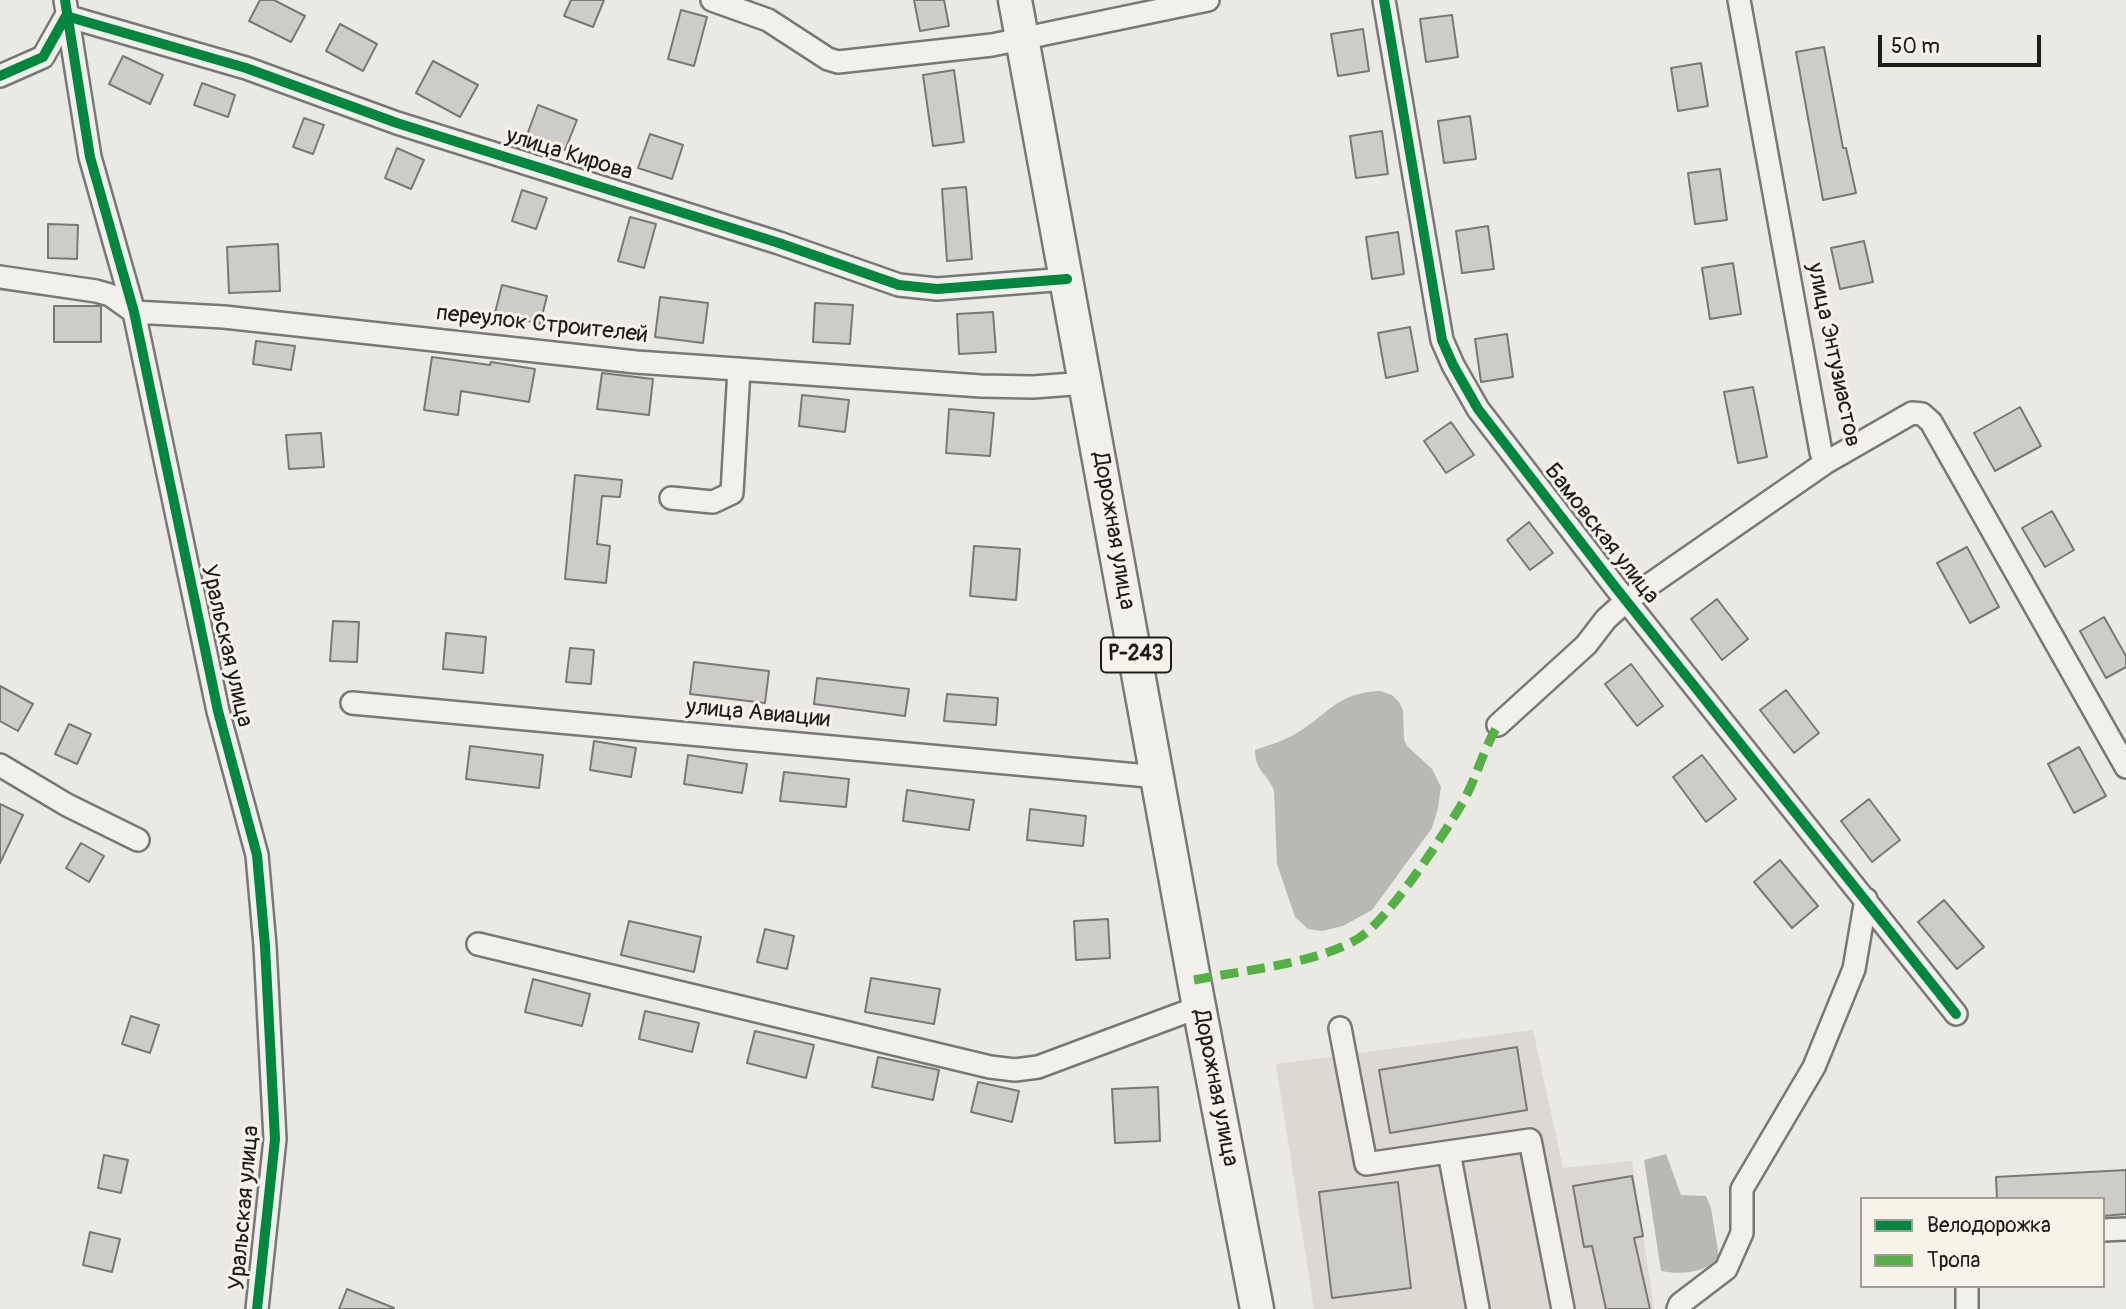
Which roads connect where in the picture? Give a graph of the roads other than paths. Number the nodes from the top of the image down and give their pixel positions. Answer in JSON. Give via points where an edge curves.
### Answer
{"nodes":[{"id":1,"x":712,"y":0,"type":"edge"},
{"id":2,"x":1015,"y":0,"type":"edge"},
{"id":3,"x":1208,"y":0,"type":"edge"},
{"id":4,"x":1384,"y":0,"type":"edge"},
{"id":5,"x":1739,"y":0,"type":"edge"},
{"id":6,"x":66,"y":8,"type":"edge"},
{"id":7,"x":1022,"y":38,"type":"junction"},
{"id":8,"x":0,"y":76,"type":"edge"},
{"id":9,"x":0,"y":278,"type":"edge"},
{"id":10,"x":1067,"y":279,"type":"junction"},
{"id":11,"x":134,"y":312,"type":"junction"},
{"id":12,"x":739,"y":369,"type":"junction"},
{"id":13,"x":1086,"y":383,"type":"junction"},
{"id":14,"x":1825,"y":463,"type":"junction"},
{"id":15,"x":671,"y":498,"type":"dead end"},
{"id":16,"x":1626,"y":601,"type":"junction"},
{"id":17,"x":352,"y":703,"type":"dead end"},
{"id":18,"x":1498,"y":725,"type":"dead end"},
{"id":19,"x":2126,"y":767,"type":"edge"},
{"id":20,"x":2,"y":770,"type":"edge"},
{"id":21,"x":1158,"y":777,"type":"junction"},
{"id":22,"x":138,"y":840,"type":"dead end"},
{"id":23,"x":1866,"y":899,"type":"junction"},
{"id":24,"x":478,"y":944,"type":"dead end"},
{"id":25,"x":1199,"y":1007,"type":"junction"},
{"id":26,"x":1956,"y":1014,"type":"dead end"},
{"id":27,"x":1340,"y":1028,"type":"dead end"},
{"id":28,"x":1449,"y":1152,"type":"junction"},
{"id":29,"x":2126,"y":1229,"type":"edge"},
{"id":30,"x":2105,"y":1230,"type":"edge"},
{"id":31,"x":1967,"y":1288,"type":"edge"},
{"id":32,"x":257,"y":1309,"type":"edge"},
{"id":33,"x":1257,"y":1309,"type":"edge"},
{"id":34,"x":1478,"y":1309,"type":"edge"},
{"id":35,"x":1563,"y":1309,"type":"edge"},
{"id":36,"x":1678,"y":1309,"type":"edge"},
{"id":37,"x":1967,"y":1309,"type":"edge"}],
"edges":[{"from":1,"to":7,"type":"street","via":[[768,20],[838,62]]},
{"from":2,"to":7,"type":"highway","name":"Дорожная улица","number":"Р-243"},
{"from":3,"to":7,"type":"street"},
{"from":4,"to":16,"type":"street","name":"Бамовская улица","via":[[1442,340],[1478,409]]},
{"from":5,"to":14,"type":"street","name":"улица Энтузиастов"},
{"from":6,"to":8,"type":"street","via":[[43,57]]},
{"from":6,"to":10,"type":"street","name":"улица Кирова","via":[[397,123],[899,285],[937,289]]},
{"from":6,"to":11,"type":"street","name":"Уральская улица","via":[[90,156]]},
{"from":7,"to":10,"type":"highway","name":"Дорожная улица","number":"Р-243"},
{"from":9,"to":11,"type":"street","name":"переулок Строителей","via":[[96,291]]},
{"from":10,"to":13,"type":"highway","name":"Дорожная улица","number":"Р-243"},
{"from":11,"to":12,"type":"street","name":"переулок Строителей"},
{"from":11,"to":32,"type":"street","name":"Уральская улица","via":[[215,698],[257,855],[275,1139]]},
{"from":12,"to":13,"type":"street","name":"переулок Строителей","via":[[981,386]]},
{"from":12,"to":15,"type":"street","via":[[732,493],[713,502]]},
{"from":13,"to":21,"type":"highway","name":"Дорожная улица","number":"Р-243"},
{"from":14,"to":16,"type":"street"},
{"from":14,"to":19,"type":"street","name":"улица Энтузиастов","via":[[1912,413],[1931,422]]},
{"from":16,"to":18,"type":"street","via":[[1586,645]]},
{"from":16,"to":23,"type":"street","name":"Бамовская улица"},
{"from":17,"to":21,"type":"street","name":"улица Авиации"},
{"from":20,"to":22,"type":"street"},
{"from":21,"to":25,"type":"highway","name":"Дорожная улица","number":"Р-243"},
{"from":23,"to":26,"type":"street","name":"Бамовская улица"},
{"from":23,"to":36,"type":"street","via":[[1854,969],[1814,1067],[1742,1189],[1742,1233],[1726,1269]]},
{"from":24,"to":25,"type":"street","via":[[1015,1070],[1038,1067]]},
{"from":25,"to":33,"type":"highway","name":"Дорожная улица","number":"Р-243"},
{"from":27,"to":28,"type":"street","via":[[1366,1164]]},
{"from":28,"to":34,"type":"street"},
{"from":28,"to":35,"type":"street","via":[[1530,1140]]},
{"from":29,"to":30,"type":"street"},
{"from":31,"to":37,"type":"street"}]}
